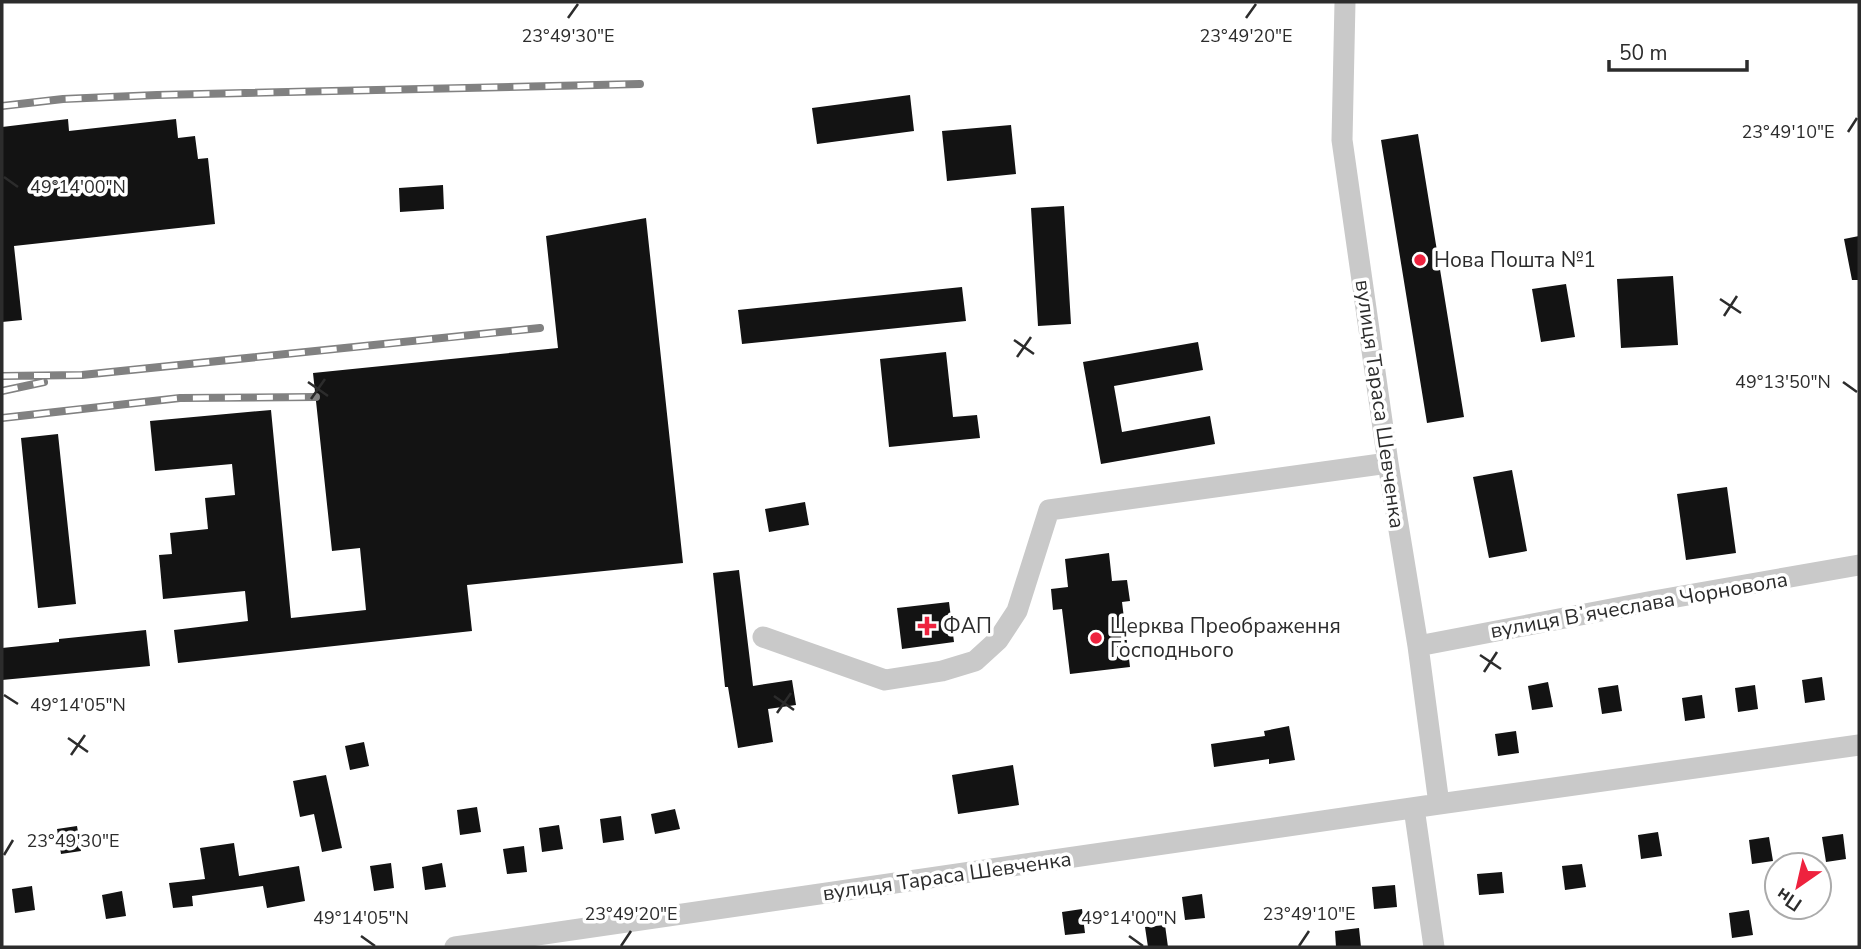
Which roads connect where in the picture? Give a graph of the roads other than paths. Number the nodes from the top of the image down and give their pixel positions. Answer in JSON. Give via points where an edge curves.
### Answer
{"nodes":[{"id":1,"x":1345,"y":2,"type":"edge"},
{"id":2,"x":1388,"y":463,"type":"junction"},
{"id":3,"x":1859,"y":565,"type":"edge"},
{"id":4,"x":763,"y":637,"type":"dead end"},
{"id":5,"x":1418,"y":646,"type":"junction"},
{"id":6,"x":1859,"y":745,"type":"edge"},
{"id":7,"x":1439,"y":804,"type":"junction"},
{"id":8,"x":1414,"y":808,"type":"junction"},
{"id":9,"x":455,"y":947,"type":"edge"},
{"id":10,"x":1434,"y":947,"type":"edge"}],
"edges":[{"from":1,"to":2,"type":"street","name":"вулиця Тараса Шевченка","via":[[1342,139]]},
{"from":2,"to":4,"type":"street","via":[[1049,510],[1017,611],[998,640],[975,661],[942,671],[886,680]]},
{"from":2,"to":5,"type":"street","name":"вулиця Тараса Шевченка"},
{"from":3,"to":5,"type":"street","name":"вулиця Вʼячеслава Чорновола"},
{"from":5,"to":7,"type":"street","name":"вулиця Тараса Шевченка"},
{"from":6,"to":7,"type":"street","name":"вулиця Тараса Шевченка"},
{"from":7,"to":8,"type":"street","name":"вулиця Тараса Шевченка"},
{"from":8,"to":9,"type":"street","name":"вулиця Тараса Шевченка"},
{"from":8,"to":10,"type":"street"}]}
